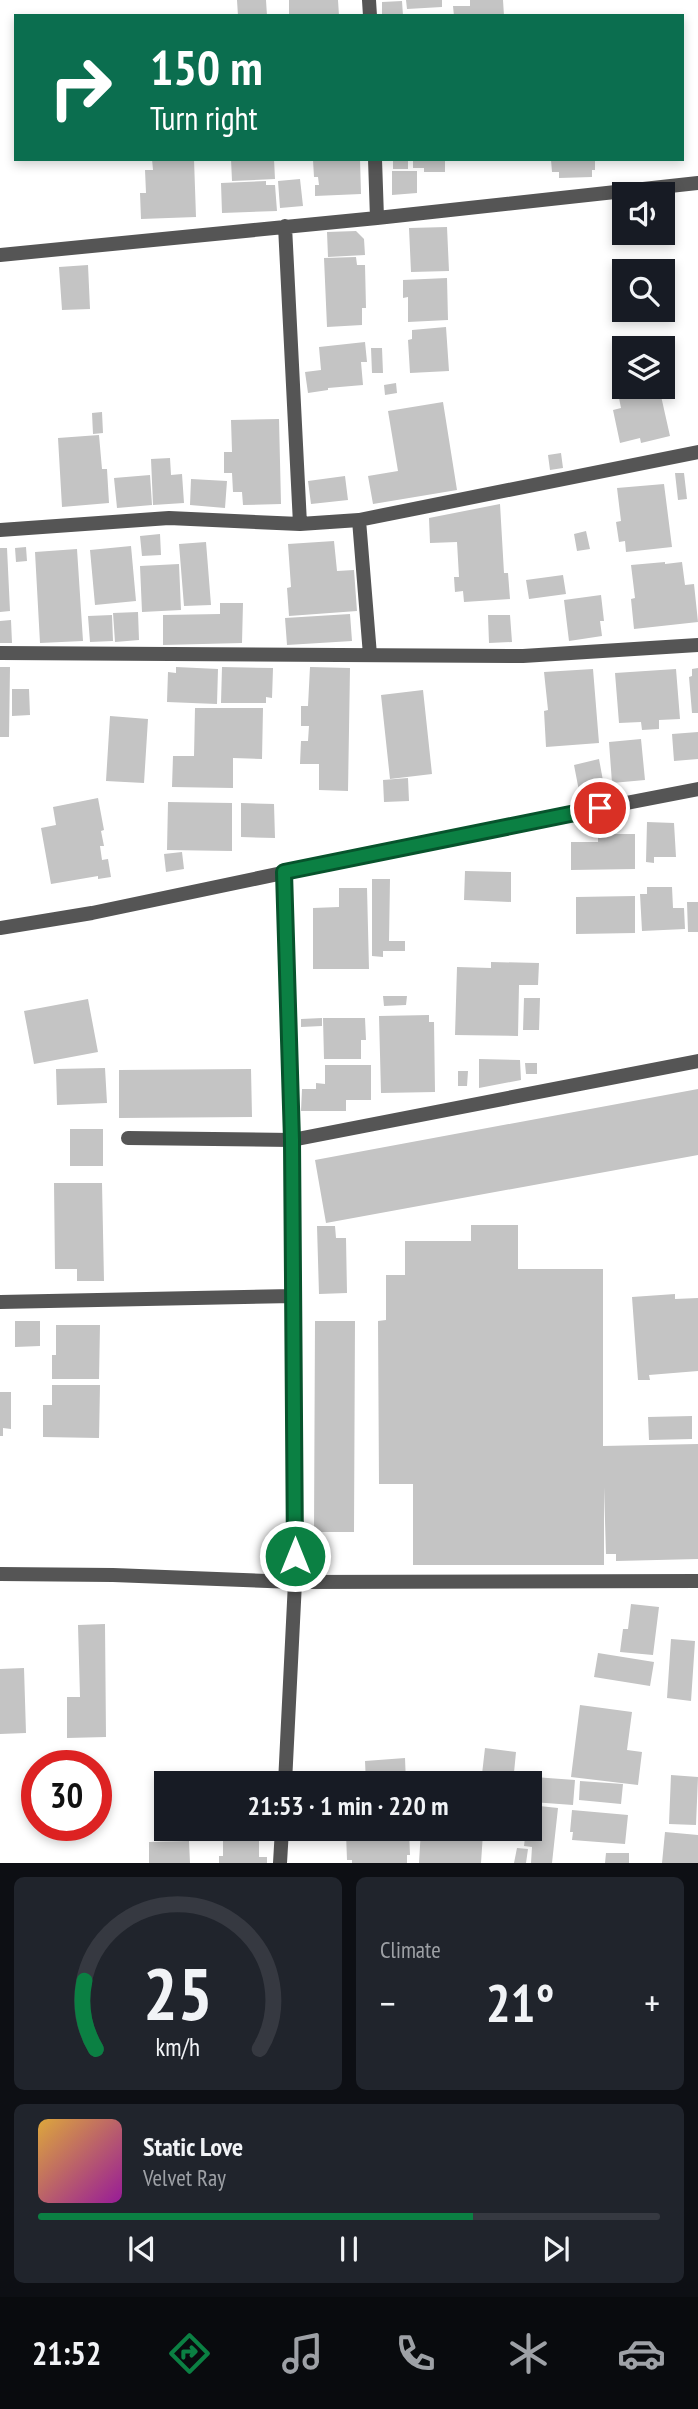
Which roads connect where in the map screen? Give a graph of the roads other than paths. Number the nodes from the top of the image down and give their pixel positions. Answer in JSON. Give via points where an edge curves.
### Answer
{"nodes":[{"id":1,"x":375,"y":161,"type":"edge"},
{"id":2,"x":698,"y":183,"type":"edge"},
{"id":3,"x":377,"y":218,"type":"junction"},
{"id":4,"x":285,"y":226,"type":"junction"},
{"id":5,"x":0,"y":255,"type":"edge"},
{"id":6,"x":698,"y":452,"type":"edge"},
{"id":7,"x":359,"y":520,"type":"junction"},
{"id":8,"x":300,"y":524,"type":"junction"},
{"id":9,"x":0,"y":530,"type":"edge"},
{"id":10,"x":698,"y":645,"type":"edge"},
{"id":11,"x":0,"y":653,"type":"edge"},
{"id":12,"x":370,"y":656,"type":"junction"},
{"id":13,"x":698,"y":789,"type":"edge"},
{"id":14,"x":284,"y":872,"type":"junction"},
{"id":15,"x":0,"y":928,"type":"edge"},
{"id":16,"x":698,"y":1061,"type":"edge"},
{"id":17,"x":128,"y":1139,"type":"dead end"},
{"id":18,"x":292,"y":1140,"type":"junction"},
{"id":19,"x":293,"y":1296,"type":"junction"},
{"id":20,"x":0,"y":1302,"type":"edge"},
{"id":21,"x":0,"y":1574,"type":"edge"},
{"id":22,"x":698,"y":1581,"type":"edge"},
{"id":23,"x":295,"y":1582,"type":"junction"},
{"id":24,"x":286,"y":1771,"type":"edge"},
{"id":25,"x":282,"y":1841,"type":"edge"},
{"id":26,"x":281,"y":1863,"type":"edge"}],
"edges":[{"from":1,"to":3,"type":"street"},
{"from":2,"to":3,"type":"street"},
{"from":3,"to":4,"type":"street"},
{"from":4,"to":5,"type":"street"},
{"from":4,"to":8,"type":"street"},
{"from":6,"to":7,"type":"street"},
{"from":7,"to":8,"type":"street"},
{"from":7,"to":12,"type":"street"},
{"from":8,"to":9,"type":"street","via":[[169,518]]},
{"from":10,"to":12,"type":"street","via":[[523,656]]},
{"from":11,"to":12,"type":"street"},
{"from":13,"to":14,"type":"street"},
{"from":14,"to":15,"type":"street"},
{"from":14,"to":18,"type":"street"},
{"from":16,"to":18,"type":"street"},
{"from":17,"to":18,"type":"street"},
{"from":18,"to":19,"type":"street"},
{"from":19,"to":20,"type":"street"},
{"from":19,"to":23,"type":"street"},
{"from":21,"to":23,"type":"street"},
{"from":22,"to":23,"type":"street"},
{"from":23,"to":24,"type":"street"},
{"from":25,"to":26,"type":"street"}]}
